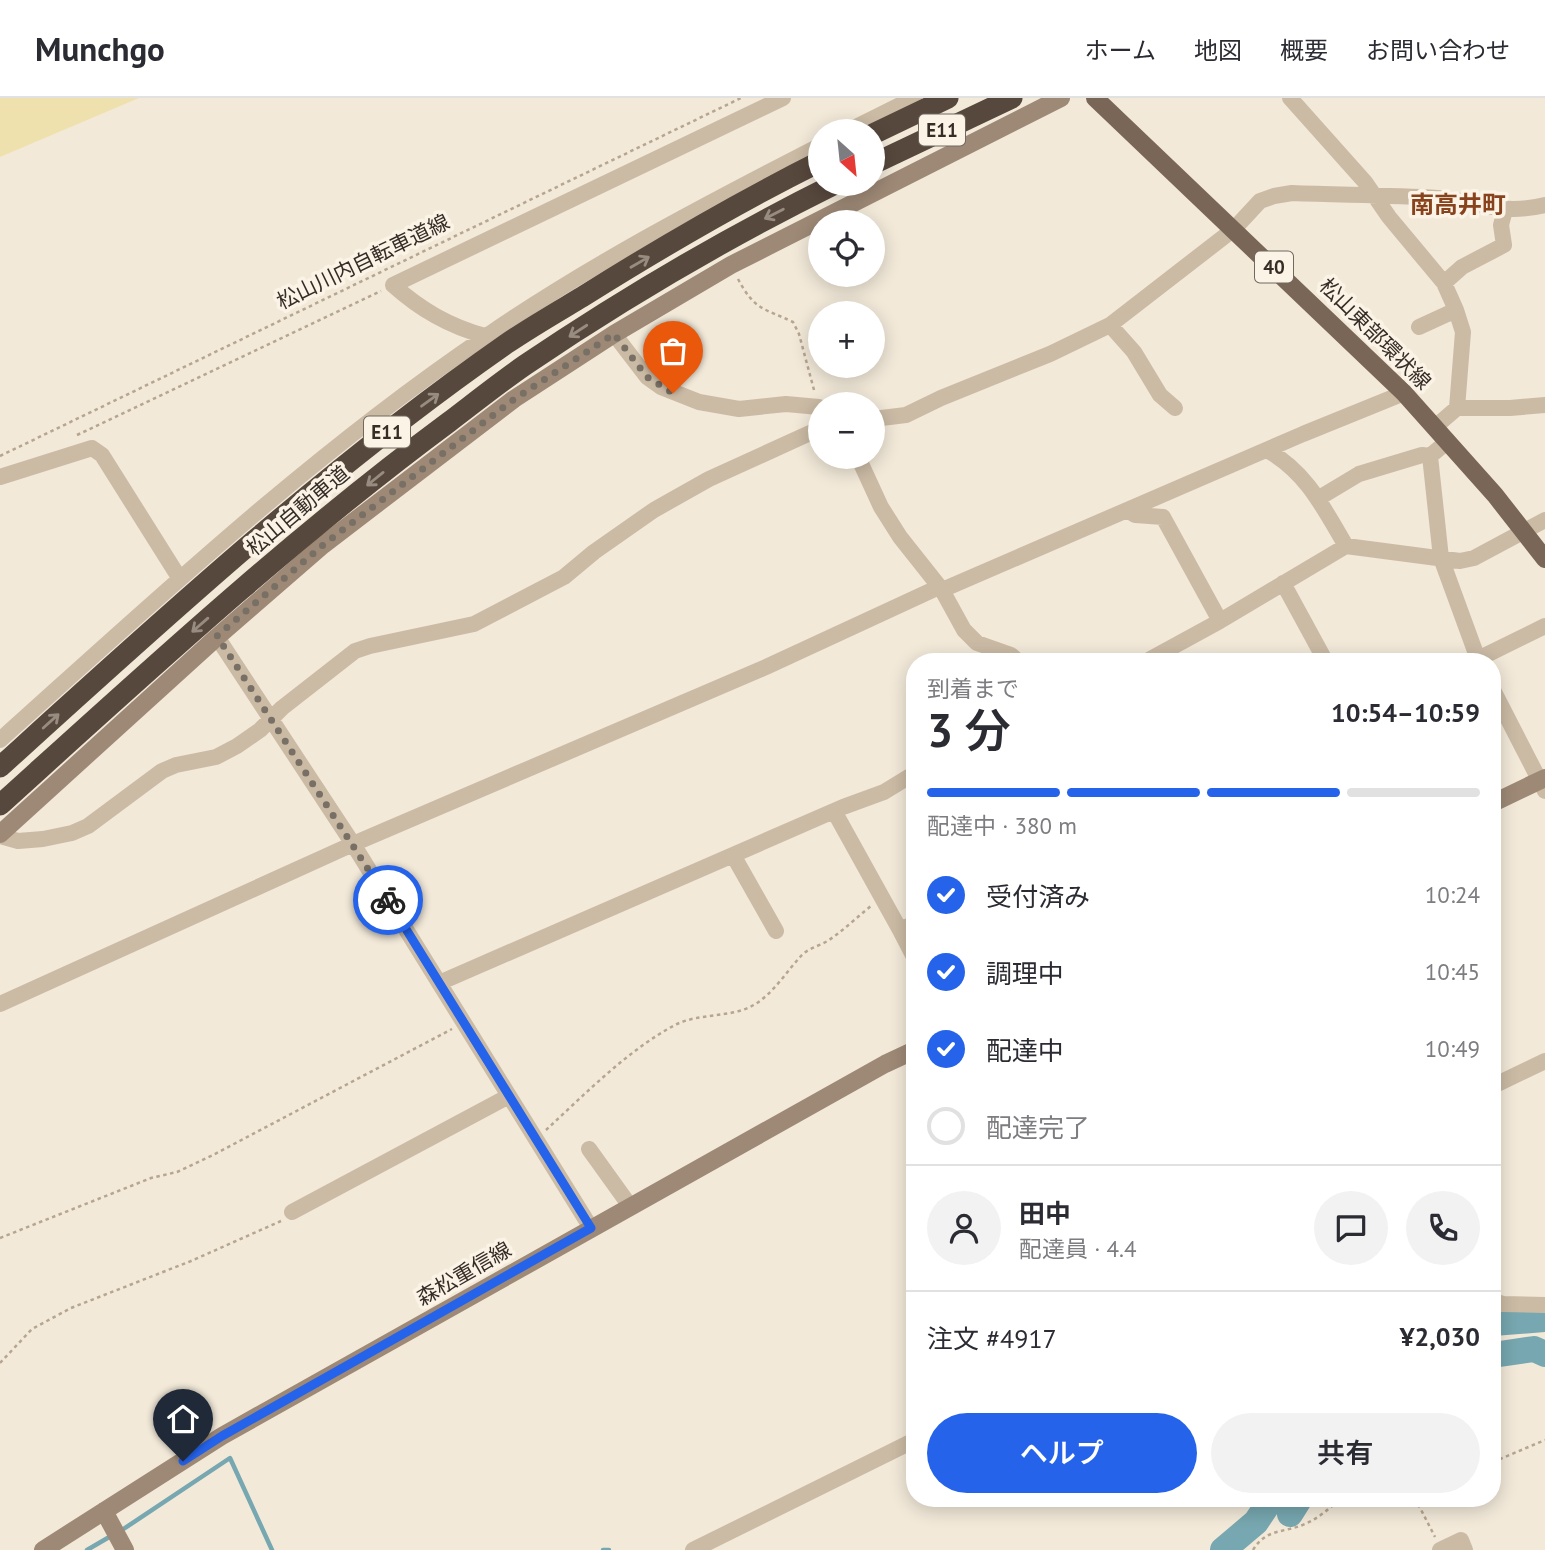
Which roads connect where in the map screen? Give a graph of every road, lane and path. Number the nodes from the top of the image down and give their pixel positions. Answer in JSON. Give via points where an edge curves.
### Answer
{"nodes":[{"id":1,"x":741,"y":98,"type":"edge"},
{"id":2,"x":783,"y":98,"type":"edge"},
{"id":3,"x":914,"y":98,"type":"edge"},
{"id":4,"x":948,"y":98,"type":"edge"},
{"id":5,"x":1012,"y":98,"type":"edge"},
{"id":6,"x":1061,"y":98,"type":"edge"},
{"id":7,"x":1095,"y":98,"type":"edge"},
{"id":8,"x":1290,"y":98,"type":"edge"},
{"id":9,"x":872,"y":119,"type":"edge"},
{"id":10,"x":886,"y":128,"type":"edge"},
{"id":11,"x":808,"y":152,"type":"edge"},
{"id":12,"x":886,"y":158,"type":"edge"},
{"id":13,"x":808,"y":168,"type":"edge"},
{"id":14,"x":811,"y":196,"type":"edge"},
{"id":15,"x":1376,"y":197,"type":"junction"},
{"id":16,"x":1545,"y":205,"type":"edge"},
{"id":17,"x":1505,"y":210,"type":"junction"},
{"id":18,"x":1234,"y":229,"type":"junction"},
{"id":19,"x":731,"y":265,"type":"junction"},
{"id":20,"x":1444,"y":283,"type":"junction"},
{"id":21,"x":393,"y":285,"type":"junction"},
{"id":22,"x":1456,"y":310,"type":"junction"},
{"id":23,"x":1110,"y":325,"type":"junction"},
{"id":24,"x":1419,"y":327,"type":"dead end"},
{"id":25,"x":614,"y":334,"type":"junction"},
{"id":26,"x":485,"y":337,"type":"junction"},
{"id":27,"x":815,"y":392,"type":"edge"},
{"id":28,"x":1404,"y":394,"type":"junction"},
{"id":29,"x":1545,"y":404,"type":"edge"},
{"id":30,"x":808,"y":407,"type":"edge"},
{"id":31,"x":1175,"y":408,"type":"dead end"},
{"id":32,"x":1457,"y":408,"type":"junction"},
{"id":33,"x":885,"y":418,"type":"edge"},
{"id":34,"x":1435,"y":427,"type":"junction"},
{"id":35,"x":808,"y":434,"type":"edge"},
{"id":36,"x":76,"y":436,"type":"dead end"},
{"id":37,"x":1448,"y":441,"type":"junction"},
{"id":38,"x":1267,"y":450,"type":"junction"},
{"id":39,"x":0,"y":456,"type":"edge"},
{"id":40,"x":1430,"y":456,"type":"junction"},
{"id":41,"x":864,"y":469,"type":"edge"},
{"id":42,"x":0,"y":477,"type":"edge"},
{"id":43,"x":1319,"y":498,"type":"junction"},
{"id":44,"x":1127,"y":510,"type":"junction"},
{"id":45,"x":1545,"y":520,"type":"edge"},
{"id":46,"x":1524,"y":531,"type":"junction"},
{"id":47,"x":1346,"y":545,"type":"junction"},
{"id":48,"x":1441,"y":559,"type":"junction"},
{"id":49,"x":1545,"y":559,"type":"edge"},
{"id":50,"x":180,"y":579,"type":"junction"},
{"id":51,"x":1283,"y":583,"type":"junction"},
{"id":52,"x":940,"y":589,"type":"junction"},
{"id":53,"x":1220,"y":621,"type":"junction"},
{"id":54,"x":1545,"y":626,"type":"edge"},
{"id":55,"x":217,"y":636,"type":"junction"},
{"id":56,"x":1005,"y":653,"type":"edge"},
{"id":57,"x":1163,"y":653,"type":"edge"},
{"id":58,"x":1321,"y":653,"type":"edge"},
{"id":59,"x":1475,"y":653,"type":"edge"},
{"id":60,"x":1492,"y":653,"type":"edge"},
{"id":61,"x":1501,"y":705,"type":"edge"},
{"id":62,"x":271,"y":719,"type":"junction"},
{"id":63,"x":0,"y":740,"type":"edge"},
{"id":64,"x":0,"y":767,"type":"edge"},
{"id":65,"x":906,"y":779,"type":"edge"},
{"id":66,"x":1543,"y":783,"type":"edge"},
{"id":67,"x":1501,"y":800,"type":"edge"},
{"id":68,"x":0,"y":805,"type":"edge"},
{"id":69,"x":834,"y":811,"type":"junction"},
{"id":70,"x":0,"y":835,"type":"edge"},
{"id":71,"x":353,"y":844,"type":"junction"},
{"id":72,"x":733,"y":855,"type":"junction"},
{"id":73,"x":882,"y":897,"type":"junction"},
{"id":74,"x":906,"y":927,"type":"edge"},
{"id":75,"x":900,"y":930,"type":"junction"},
{"id":76,"x":776,"y":932,"type":"dead end"},
{"id":77,"x":906,"y":942,"type":"edge"},
{"id":78,"x":439,"y":982,"type":"junction"},
{"id":79,"x":0,"y":1004,"type":"edge"},
{"id":80,"x":464,"y":1022,"type":"junction"},
{"id":81,"x":906,"y":1054,"type":"edge"},
{"id":82,"x":1545,"y":1061,"type":"edge"},
{"id":83,"x":1501,"y":1082,"type":"edge"},
{"id":84,"x":509,"y":1096,"type":"junction"},
{"id":85,"x":536,"y":1139,"type":"junction"},
{"id":86,"x":589,"y":1149,"type":"dead end"},
{"id":87,"x":630,"y":1206,"type":"junction"},
{"id":88,"x":292,"y":1212,"type":"joint"},
{"id":89,"x":591,"y":1228,"type":"junction"},
{"id":90,"x":0,"y":1238,"type":"edge"},
{"id":91,"x":1501,"y":1303,"type":"edge"},
{"id":92,"x":1545,"y":1305,"type":"edge"},
{"id":93,"x":0,"y":1363,"type":"edge"},
{"id":94,"x":1545,"y":1440,"type":"edge"},
{"id":95,"x":906,"y":1444,"type":"edge"},
{"id":96,"x":1501,"y":1459,"type":"edge"},
{"id":97,"x":1331,"y":1507,"type":"edge"},
{"id":98,"x":1420,"y":1507,"type":"edge"},
{"id":99,"x":104,"y":1511,"type":"junction"},
{"id":100,"x":43,"y":1550,"type":"edge"},
{"id":101,"x":125,"y":1550,"type":"edge"},
{"id":102,"x":693,"y":1550,"type":"edge"},
{"id":103,"x":1253,"y":1550,"type":"edge"},
{"id":104,"x":1441,"y":1550,"type":"edge"},
{"id":105,"x":1465,"y":1550,"type":"edge"}],
"edges":[{"from":1,"to":39,"type":"path","name":"松山川内自転車道線"},
{"from":2,"to":21,"type":"street"},
{"from":3,"to":9,"type":"street"},
{"from":4,"to":10,"type":"highway","number":"E11"},
{"from":5,"to":12,"type":"highway","number":"E11"},
{"from":6,"to":19,"type":"street"},
{"from":7,"to":18,"type":"main road","name":"松山東部環状線","number":"40"},
{"from":8,"to":15,"type":"street"},
{"from":11,"to":26,"type":"street","via":[[624,249]]},
{"from":64,"to":13,"type":"highway","name":"松山自動車道","number":"E11","one_way":true,"via":[[289,510],[394,426],[508,343],[615,276]]},
{"from":14,"to":68,"type":"highway","name":"松山自動車道","number":"E11","one_way":true,"via":[[629,298],[524,366],[422,442],[307,533]]},
{"from":15,"to":17,"type":"street","via":[[1440,198]]},
{"from":15,"to":18,"type":"street","via":[[1275,196],[1260,201]]},
{"from":15,"to":20,"type":"street"},
{"from":16,"to":17,"type":"street"},
{"from":17,"to":20,"type":"street","via":[[1501,225],[1504,245],[1462,267]]},
{"from":18,"to":23,"type":"street"},
{"from":18,"to":28,"type":"main road","name":"松山東部環状線","number":"40"},
{"from":19,"to":25,"type":"street"},
{"from":19,"to":27,"type":"path","via":[[756,306],[793,322]]},
{"from":20,"to":22,"type":"street"},
{"from":21,"to":26,"type":"street","via":[[437,318]]},
{"from":21,"to":36,"type":"path"},
{"from":22,"to":24,"type":"street"},
{"from":22,"to":32,"type":"street","via":[[1463,332]]},
{"from":23,"to":31,"type":"street","via":[[1134,352],[1160,395]]},
{"from":23,"to":33,"type":"street","via":[[906,415]]},
{"from":25,"to":30,"type":"street","via":[[647,377],[673,393],[739,408]]},
{"from":25,"to":55,"type":"street","via":[[513,400],[439,456],[323,545]]},
{"from":26,"to":50,"type":"street","via":[[359,430]]},
{"from":28,"to":34,"type":"main road","name":"松山東部環状線","number":"40"},
{"from":28,"to":38,"type":"street"},
{"from":29,"to":32,"type":"street"},
{"from":32,"to":34,"type":"street"},
{"from":34,"to":37,"type":"main road","name":"松山東部環状線","number":"40"},
{"from":35,"to":62,"type":"street","via":[[709,478],[654,510],[564,577],[474,624],[355,651]]},
{"from":37,"to":40,"type":"street"},
{"from":37,"to":46,"type":"main road","name":"松山東部環状線","number":"40"},
{"from":38,"to":43,"type":"street","via":[[1288,462]]},
{"from":38,"to":44,"type":"street"},
{"from":40,"to":43,"type":"street","via":[[1359,474]]},
{"from":40,"to":48,"type":"street"},
{"from":41,"to":52,"type":"street","via":[[900,537]]},
{"from":42,"to":50,"type":"street","via":[[92,447],[102,455]]},
{"from":43,"to":47,"type":"street"},
{"from":44,"to":52,"type":"street"},
{"from":44,"to":53,"type":"street","via":[[1163,516]]},
{"from":45,"to":46,"type":"street"},
{"from":46,"to":48,"type":"street","via":[[1474,558]]},
{"from":46,"to":49,"type":"main road","name":"松山東部環状線","number":"40"},
{"from":47,"to":48,"type":"street"},
{"from":47,"to":51,"type":"street"},
{"from":48,"to":59,"type":"street"},
{"from":50,"to":63,"type":"street"},
{"from":51,"to":53,"type":"street"},
{"from":51,"to":58,"type":"street"},
{"from":52,"to":56,"type":"street","via":[[977,643]]},
{"from":52,"to":71,"type":"street"},
{"from":53,"to":57,"type":"street"},
{"from":54,"to":60,"type":"street"},
{"from":55,"to":62,"type":"street"},
{"from":55,"to":70,"type":"street"},
{"from":61,"to":66,"type":"street"},
{"from":62,"to":70,"type":"street","via":[[216,757],[162,771],[72,833],[18,841]]},
{"from":62,"to":71,"type":"street"},
{"from":65,"to":69,"type":"street"},
{"from":66,"to":67,"type":"street"},
{"from":69,"to":72,"type":"street"},
{"from":69,"to":73,"type":"street"},
{"from":71,"to":78,"type":"street"},
{"from":71,"to":79,"type":"street"},
{"from":72,"to":76,"type":"street"},
{"from":72,"to":78,"type":"street"},
{"from":73,"to":75,"type":"street"},
{"from":73,"to":85,"type":"path","via":[[827,941],[802,954],[757,1003],[676,1024],[630,1057]]},
{"from":74,"to":75,"type":"street"},
{"from":75,"to":77,"type":"street"},
{"from":78,"to":80,"type":"street"},
{"from":80,"to":84,"type":"street"},
{"from":80,"to":90,"type":"path","via":[[177,1172]]},
{"from":81,"to":87,"type":"street","name":"森松重信線"},
{"from":82,"to":83,"type":"street"},
{"from":84,"to":85,"type":"street"},
{"from":84,"to":88,"type":"street"},
{"from":85,"to":89,"type":"street"},
{"from":86,"to":87,"type":"street"},
{"from":87,"to":89,"type":"street","name":"森松重信線"},
{"from":88,"to":93,"type":"path","via":[[191,1261],[71,1308],[33,1329]]},
{"from":89,"to":99,"type":"street","name":"森松重信線","via":[[222,1436]]},
{"from":91,"to":92,"type":"street"},
{"from":94,"to":96,"type":"path"},
{"from":95,"to":102,"type":"street"},
{"from":97,"to":103,"type":"path","via":[[1296,1528],[1278,1530]]},
{"from":98,"to":104,"type":"path"},
{"from":99,"to":100,"type":"street","name":"森松重信線"},
{"from":99,"to":101,"type":"street"},
{"from":104,"to":105,"type":"street","via":[[1461,1540]]}]}
